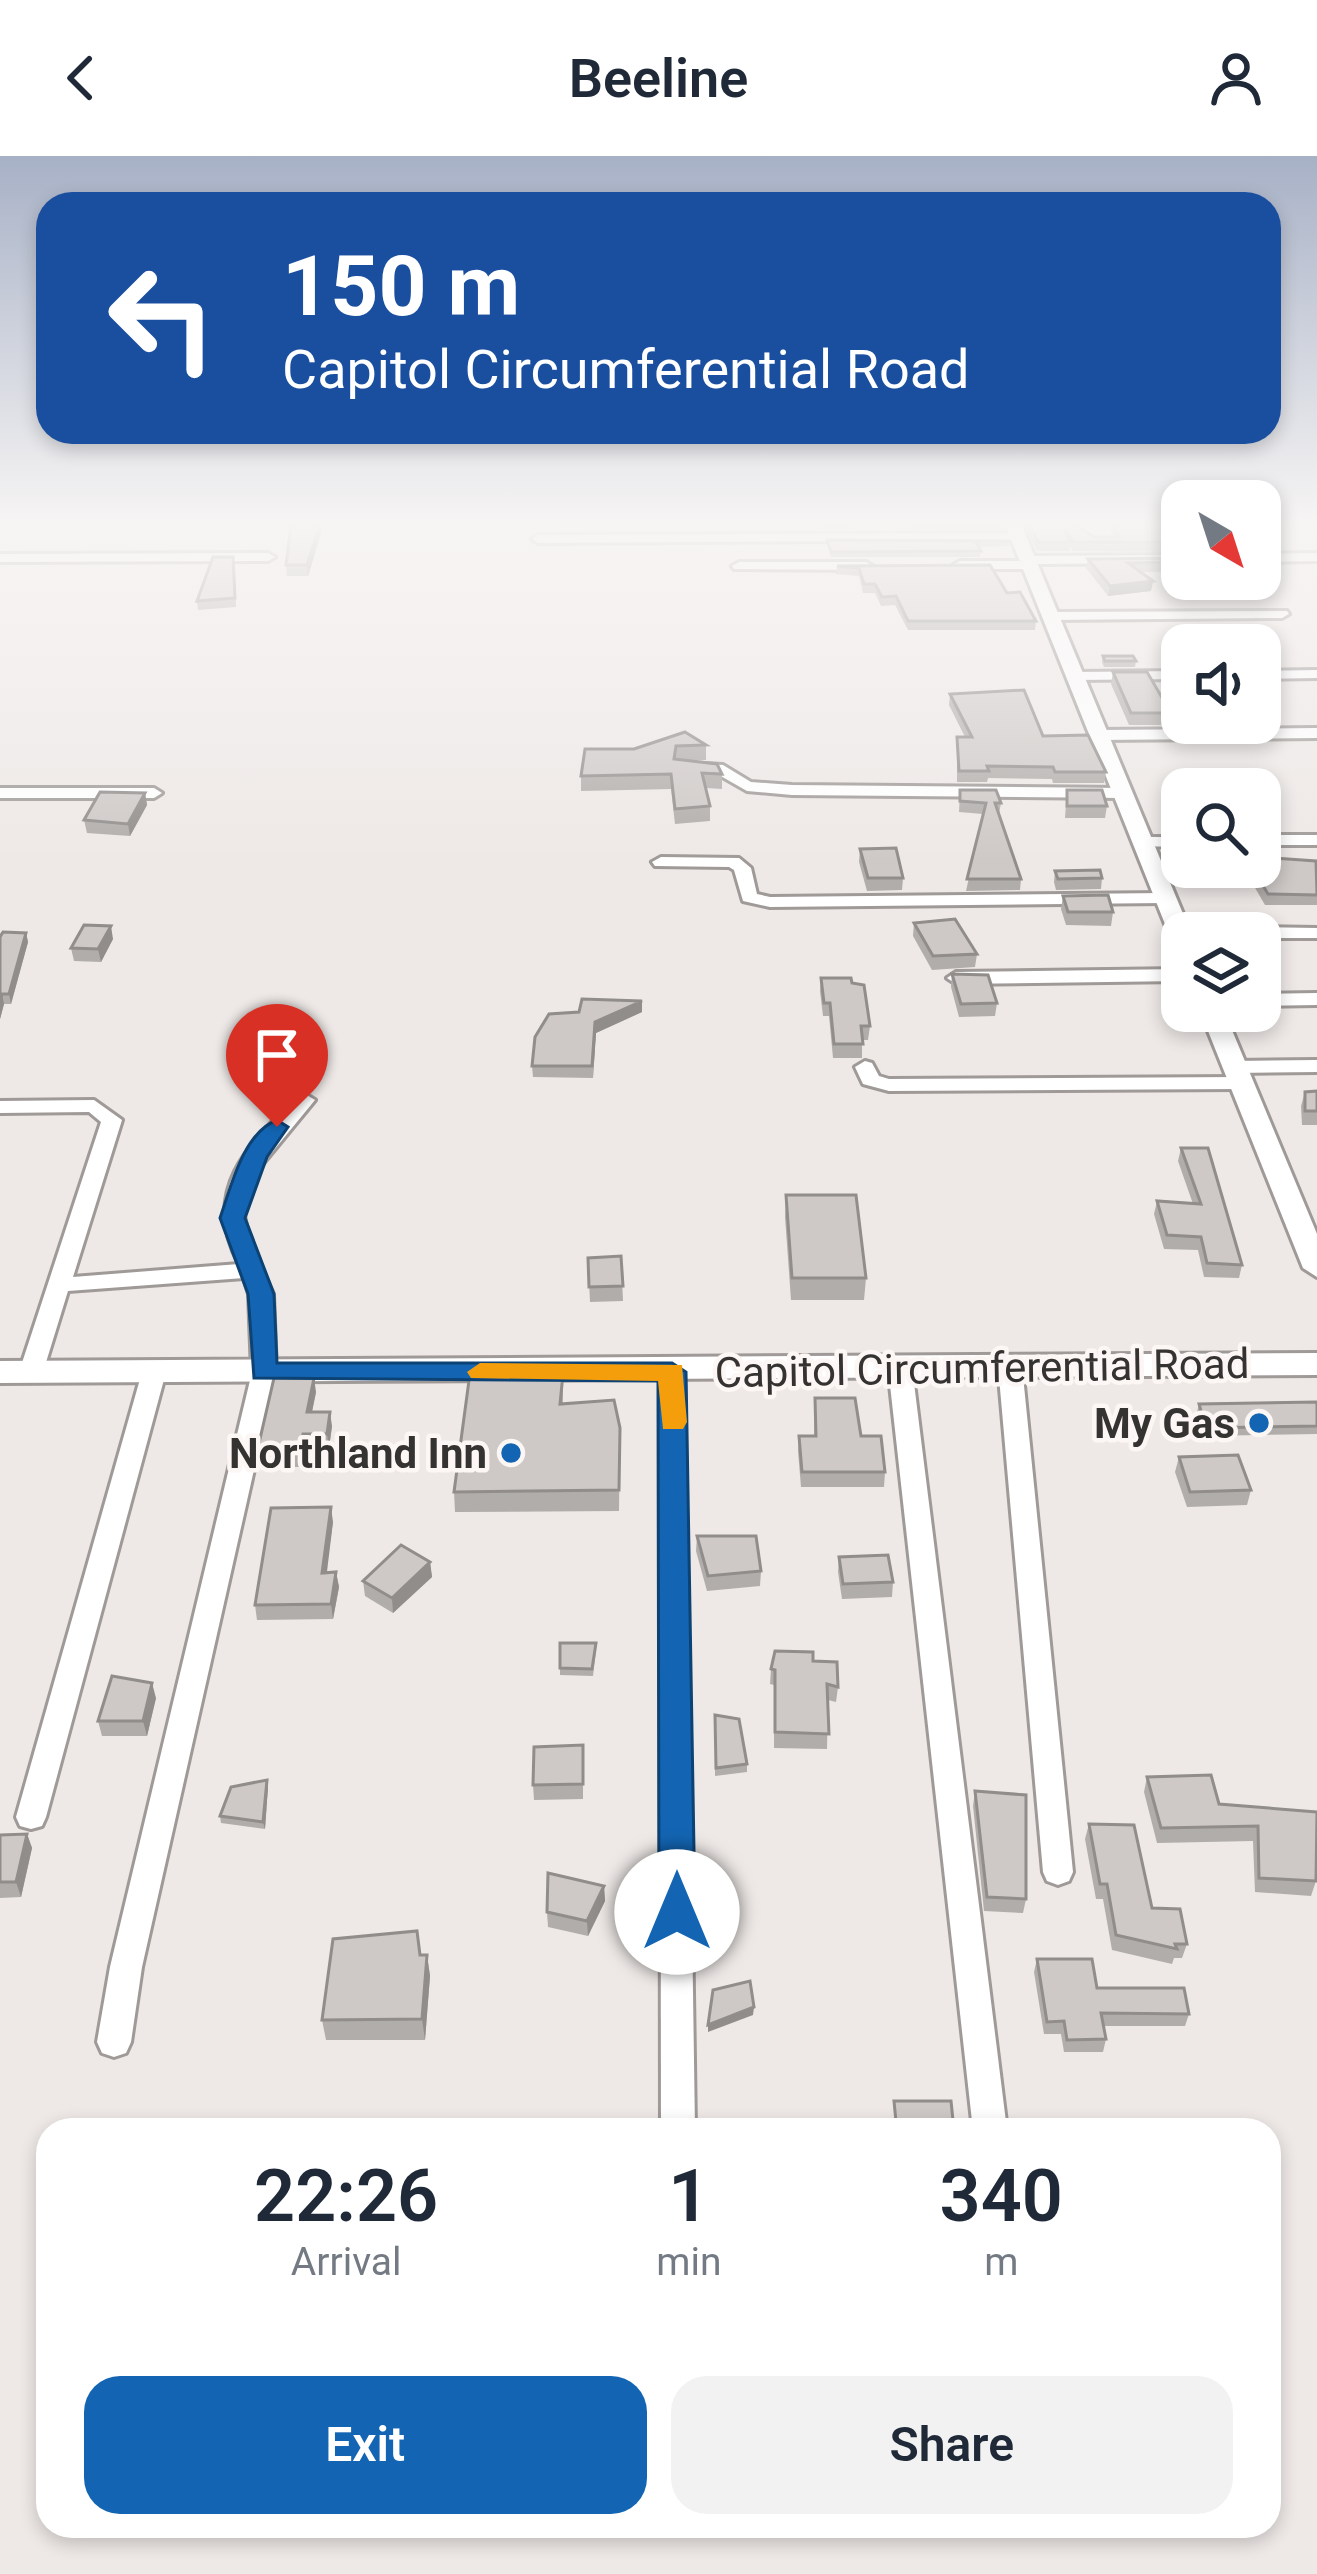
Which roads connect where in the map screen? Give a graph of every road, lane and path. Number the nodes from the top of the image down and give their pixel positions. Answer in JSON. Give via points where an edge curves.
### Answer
{"nodes":[{"id":1,"x":1058,"y":637,"type":"edge"},
{"id":2,"x":1317,"y":674,"type":"edge"},
{"id":3,"x":1161,"y":675,"type":"edge"},
{"id":4,"x":1281,"y":675,"type":"edge"},
{"id":5,"x":1074,"y":676,"type":"junction"},
{"id":6,"x":1317,"y":734,"type":"edge"},
{"id":7,"x":1099,"y":735,"type":"junction"},
{"id":8,"x":683,"y":768,"type":"edge"},
{"id":9,"x":0,"y":793,"type":"edge"},
{"id":10,"x":154,"y":793,"type":"dead end"},
{"id":11,"x":1122,"y":793,"type":"junction"},
{"id":12,"x":1317,"y":839,"type":"edge"},
{"id":13,"x":1281,"y":840,"type":"edge"},
{"id":14,"x":1143,"y":842,"type":"junction"},
{"id":15,"x":1161,"y":842,"type":"edge"},
{"id":16,"x":661,"y":862,"type":"dead end"},
{"id":17,"x":1166,"y":898,"type":"junction"},
{"id":18,"x":1171,"y":912,"type":"edge"},
{"id":19,"x":1317,"y":933,"type":"edge"},
{"id":20,"x":1281,"y":934,"type":"edge"},
{"id":21,"x":1161,"y":975,"type":"edge"},
{"id":22,"x":954,"y":978,"type":"edge"},
{"id":23,"x":1317,"y":999,"type":"edge"},
{"id":24,"x":1281,"y":1000,"type":"edge"},
{"id":25,"x":1221,"y":1032,"type":"edge"},
{"id":26,"x":1317,"y":1066,"type":"edge"},
{"id":27,"x":865,"y":1067,"type":"dead end"},
{"id":28,"x":1238,"y":1075,"type":"junction"},
{"id":29,"x":305,"y":1100,"type":"dead end"},
{"id":30,"x":0,"y":1107,"type":"edge"},
{"id":31,"x":1317,"y":1268,"type":"edge"},
{"id":32,"x":254,"y":1270,"type":"junction"},
{"id":33,"x":59,"y":1286,"type":"junction"},
{"id":34,"x":1317,"y":1364,"type":"edge"},
{"id":35,"x":1010,"y":1366,"type":"junction"},
{"id":36,"x":900,"y":1367,"type":"junction"},
{"id":37,"x":15,"y":1372,"type":"edge"},
{"id":38,"x":154,"y":1372,"type":"junction"},
{"id":39,"x":264,"y":1372,"type":"junction"},
{"id":40,"x":672,"y":1372,"type":"junction"},
{"id":41,"x":31,"y":1817,"type":"dead end"},
{"id":42,"x":1058,"y":1872,"type":"dead end"},
{"id":43,"x":114,"y":2042,"type":"dead end"},
{"id":44,"x":678,"y":2118,"type":"edge"},
{"id":45,"x":989,"y":2118,"type":"edge"}],
"edges":[{"from":1,"to":5,"type":"street"},
{"from":2,"to":4,"type":"street"},
{"from":3,"to":5,"type":"street"},
{"from":5,"to":7,"type":"street"},
{"from":6,"to":7,"type":"street"},
{"from":7,"to":11,"type":"street"},
{"from":8,"to":11,"type":"street","via":[[792,790]]},
{"from":9,"to":10,"type":"street"},
{"from":11,"to":14,"type":"street"},
{"from":12,"to":13,"type":"street"},
{"from":14,"to":15,"type":"street"},
{"from":14,"to":17,"type":"street"},
{"from":16,"to":17,"type":"street","via":[[733,862],[748,897],[760,902]]},
{"from":17,"to":18,"type":"street"},
{"from":19,"to":20,"type":"street"},
{"from":21,"to":22,"type":"street"},
{"from":23,"to":24,"type":"street"},
{"from":25,"to":28,"type":"street"},
{"from":26,"to":28,"type":"street"},
{"from":27,"to":28,"type":"street","via":[[870,1080],[890,1084]]},
{"from":28,"to":31,"type":"street"},
{"from":29,"to":32,"type":"street","via":[[255,1156],[237,1197],[232,1218]]},
{"from":30,"to":33,"type":"street","via":[[94,1106],[112,1120]]},
{"from":32,"to":33,"type":"street"},
{"from":32,"to":39,"type":"street"},
{"from":33,"to":37,"type":"street"},
{"from":34,"to":35,"type":"main road","name":"Capitol Circumferential Road"},
{"from":35,"to":36,"type":"main road","name":"Capitol Circumferential Road"},
{"from":35,"to":42,"type":"street"},
{"from":36,"to":40,"type":"main road","name":"Capitol Circumferential Road"},
{"from":36,"to":45,"type":"street"},
{"from":37,"to":38,"type":"main road","name":"Capitol Circumferential Road"},
{"from":38,"to":39,"type":"main road","name":"Capitol Circumferential Road"},
{"from":38,"to":41,"type":"street"},
{"from":39,"to":40,"type":"main road","name":"Capitol Circumferential Road"},
{"from":39,"to":43,"type":"street"},
{"from":40,"to":44,"type":"street"}]}
